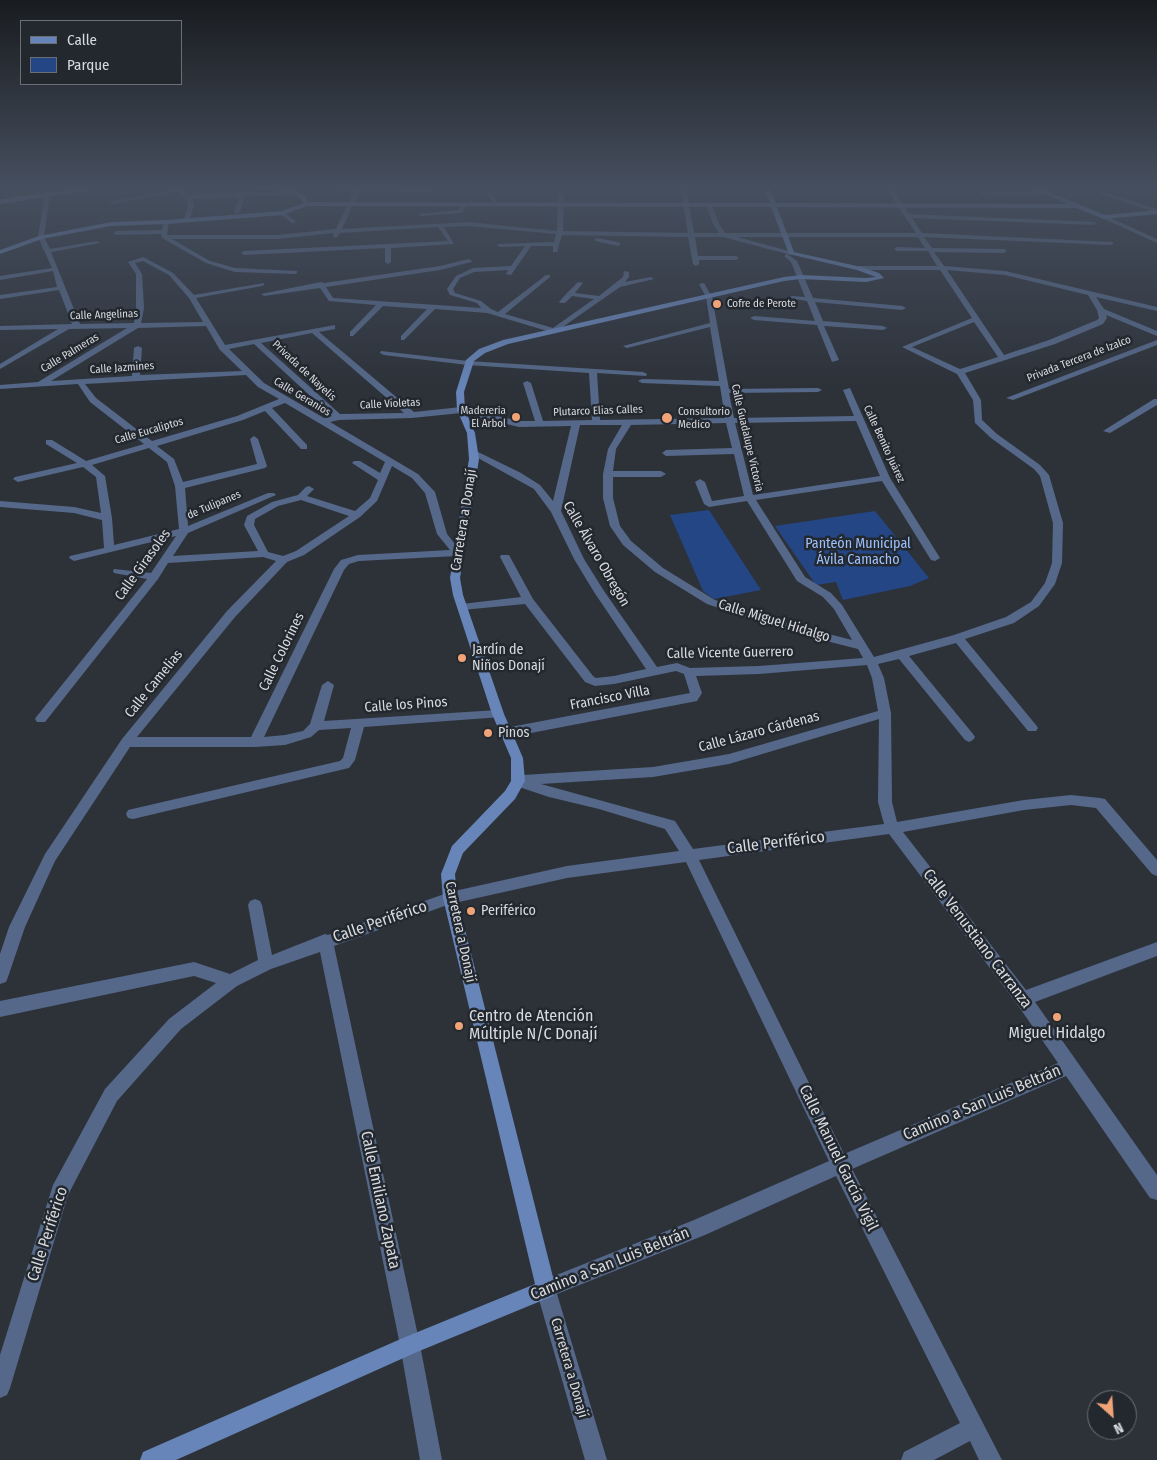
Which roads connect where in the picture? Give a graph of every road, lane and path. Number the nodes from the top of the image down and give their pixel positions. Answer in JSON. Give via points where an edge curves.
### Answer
{"nodes":[{"id":1,"x":50,"y":255,"type":"edge"},
{"id":2,"x":197,"y":255,"type":"edge"},
{"id":3,"x":243,"y":255,"type":"edge"},
{"id":4,"x":388,"y":255,"type":"edge"},
{"id":5,"x":522,"y":255,"type":"edge"},
{"id":6,"x":695,"y":255,"type":"edge"},
{"id":7,"x":789,"y":255,"type":"joint"},
{"id":8,"x":934,"y":255,"type":"edge"},
{"id":9,"x":736,"y":258,"type":"dead end"},
{"id":10,"x":470,"y":260,"type":"dead end"},
{"id":11,"x":388,"y":262,"type":"dead end"},
{"id":12,"x":440,"y":268,"type":"junction"},
{"id":13,"x":513,"y":268,"type":"junction"},
{"id":14,"x":859,"y":268,"type":"junction"},
{"id":15,"x":941,"y":268,"type":"junction"},
{"id":16,"x":56,"y":269,"type":"junction"},
{"id":17,"x":236,"y":270,"type":"junction"},
{"id":18,"x":295,"y":272,"type":"dead end"},
{"id":19,"x":626,"y":272,"type":"dead end"},
{"id":20,"x":507,"y":275,"type":"dead end"},
{"id":21,"x":548,"y":276,"type":"dead end"},
{"id":22,"x":801,"y":277,"type":"junction"},
{"id":23,"x":0,"y":278,"type":"edge"},
{"id":24,"x":458,"y":278,"type":"junction"},
{"id":25,"x":651,"y":279,"type":"dead end"},
{"id":26,"x":580,"y":283,"type":"dead end"},
{"id":27,"x":262,"y":284,"type":"dead end"},
{"id":28,"x":321,"y":284,"type":"junction"},
{"id":29,"x":702,"y":284,"type":"dead end"},
{"id":30,"x":618,"y":285,"type":"junction"},
{"id":31,"x":61,"y":288,"type":"junction"},
{"id":32,"x":1090,"y":293,"type":"junction"},
{"id":33,"x":264,"y":294,"type":"dead end"},
{"id":34,"x":569,"y":294,"type":"junction"},
{"id":35,"x":0,"y":297,"type":"edge"},
{"id":36,"x":192,"y":297,"type":"junction"},
{"id":37,"x":709,"y":297,"type":"junction"},
{"id":38,"x":600,"y":298,"type":"junction"},
{"id":39,"x":792,"y":298,"type":"dead end"},
{"id":40,"x":810,"y":299,"type":"junction"},
{"id":41,"x":563,"y":302,"type":"dead end"},
{"id":42,"x":381,"y":304,"type":"junction"},
{"id":43,"x":432,"y":308,"type":"junction"},
{"id":44,"x":902,"y":308,"type":"dead end"},
{"id":45,"x":1157,"y":309,"type":"edge"},
{"id":46,"x":1101,"y":310,"type":"junction"},
{"id":47,"x":488,"y":311,"type":"junction"},
{"id":48,"x":500,"y":314,"type":"junction"},
{"id":49,"x":754,"y":318,"type":"dead end"},
{"id":50,"x":976,"y":318,"type":"junction"},
{"id":51,"x":820,"y":322,"type":"junction"},
{"id":52,"x":208,"y":324,"type":"junction"},
{"id":53,"x":714,"y":324,"type":"junction"},
{"id":54,"x":137,"y":325,"type":"junction"},
{"id":55,"x":67,"y":327,"type":"junction"},
{"id":56,"x":77,"y":327,"type":"junction"},
{"id":57,"x":332,"y":327,"type":"dead end"},
{"id":58,"x":0,"y":328,"type":"edge"},
{"id":59,"x":883,"y":328,"type":"dead end"},
{"id":60,"x":314,"y":331,"type":"junction"},
{"id":61,"x":554,"y":332,"type":"junction"},
{"id":62,"x":353,"y":334,"type":"dead end"},
{"id":63,"x":1157,"y":334,"type":"edge"},
{"id":64,"x":404,"y":338,"type":"dead end"},
{"id":65,"x":256,"y":342,"type":"junction"},
{"id":66,"x":1157,"y":342,"type":"edge"},
{"id":67,"x":627,"y":346,"type":"dead end"},
{"id":68,"x":138,"y":348,"type":"dead end"},
{"id":69,"x":223,"y":348,"type":"junction"},
{"id":70,"x":0,"y":354,"type":"edge"},
{"id":71,"x":19,"y":354,"type":"junction"},
{"id":72,"x":384,"y":354,"type":"dead end"},
{"id":73,"x":1002,"y":358,"type":"junction"},
{"id":74,"x":835,"y":360,"type":"dead end"},
{"id":75,"x":468,"y":363,"type":"junction"},
{"id":76,"x":0,"y":367,"type":"edge"},
{"id":77,"x":593,"y":371,"type":"junction"},
{"id":78,"x":960,"y":372,"type":"junction"},
{"id":79,"x":246,"y":373,"type":"junction"},
{"id":80,"x":136,"y":378,"type":"junction"},
{"id":81,"x":80,"y":382,"type":"junction"},
{"id":82,"x":527,"y":383,"type":"dead end"},
{"id":83,"x":39,"y":385,"type":"junction"},
{"id":84,"x":0,"y":387,"type":"edge"},
{"id":85,"x":724,"y":388,"type":"junction"},
{"id":86,"x":818,"y":390,"type":"dead end"},
{"id":87,"x":847,"y":390,"type":"dead end"},
{"id":88,"x":1010,"y":398,"type":"dead end"},
{"id":89,"x":285,"y":400,"type":"junction"},
{"id":90,"x":1157,"y":401,"type":"edge"},
{"id":91,"x":266,"y":407,"type":"junction"},
{"id":92,"x":461,"y":410,"type":"junction"},
{"id":93,"x":412,"y":415,"type":"junction"},
{"id":94,"x":338,"y":417,"type":"junction"},
{"id":95,"x":859,"y":418,"type":"junction"},
{"id":96,"x":629,"y":421,"type":"junction"},
{"id":97,"x":730,"y":421,"type":"junction"},
{"id":98,"x":321,"y":422,"type":"junction"},
{"id":99,"x":596,"y":423,"type":"junction"},
{"id":100,"x":540,"y":424,"type":"junction"},
{"id":101,"x":576,"y":424,"type":"junction"},
{"id":102,"x":1106,"y":431,"type":"dead end"},
{"id":103,"x":254,"y":441,"type":"dead end"},
{"id":104,"x":50,"y":442,"type":"dead end"},
{"id":105,"x":150,"y":443,"type":"junction"},
{"id":106,"x":304,"y":447,"type":"dead end"},
{"id":107,"x":737,"y":451,"type":"junction"},
{"id":108,"x":666,"y":453,"type":"dead end"},
{"id":109,"x":473,"y":454,"type":"junction"},
{"id":110,"x":390,"y":461,"type":"junction"},
{"id":111,"x":357,"y":463,"type":"dead end"},
{"id":112,"x":85,"y":464,"type":"junction"},
{"id":113,"x":608,"y":474,"type":"junction"},
{"id":114,"x":661,"y":474,"type":"dead end"},
{"id":115,"x":885,"y":478,"type":"junction"},
{"id":116,"x":18,"y":479,"type":"dead end"},
{"id":117,"x":383,"y":479,"type":"junction"},
{"id":118,"x":700,"y":482,"type":"dead end"},
{"id":119,"x":180,"y":486,"type":"junction"},
{"id":120,"x":309,"y":489,"type":"dead end"},
{"id":121,"x":271,"y":495,"type":"dead end"},
{"id":122,"x":301,"y":497,"type":"junction"},
{"id":123,"x":749,"y":497,"type":"junction"},
{"id":124,"x":0,"y":504,"type":"edge"},
{"id":125,"x":556,"y":511,"type":"junction"},
{"id":126,"x":357,"y":515,"type":"junction"},
{"id":127,"x":107,"y":518,"type":"junction"},
{"id":128,"x":184,"y":531,"type":"junction"},
{"id":129,"x":109,"y":550,"type":"junction"},
{"id":130,"x":457,"y":553,"type":"junction"},
{"id":131,"x":264,"y":554,"type":"junction"},
{"id":132,"x":505,"y":557,"type":"dead end"},
{"id":133,"x":74,"y":558,"type":"dead end"},
{"id":134,"x":935,"y":558,"type":"dead end"},
{"id":135,"x":166,"y":560,"type":"junction"},
{"id":136,"x":282,"y":560,"type":"junction"},
{"id":137,"x":118,"y":571,"type":"dead end"},
{"id":138,"x":154,"y":577,"type":"junction"},
{"id":139,"x":528,"y":600,"type":"junction"},
{"id":140,"x":462,"y":607,"type":"junction"},
{"id":141,"x":958,"y":638,"type":"junction"},
{"id":142,"x":862,"y":646,"type":"junction"},
{"id":143,"x":903,"y":656,"type":"junction"},
{"id":144,"x":871,"y":661,"type":"junction"},
{"id":145,"x":654,"y":671,"type":"junction"},
{"id":146,"x":689,"y":672,"type":"junction"},
{"id":147,"x":328,"y":685,"type":"dead end"},
{"id":148,"x":885,"y":713,"type":"junction"},
{"id":149,"x":498,"y":714,"type":"junction"},
{"id":150,"x":42,"y":719,"type":"dead end"},
{"id":151,"x":359,"y":723,"type":"junction"},
{"id":152,"x":316,"y":726,"type":"junction"},
{"id":153,"x":1032,"y":728,"type":"dead end"},
{"id":154,"x":505,"y":733,"type":"junction"},
{"id":155,"x":969,"y":738,"type":"dead end"},
{"id":156,"x":126,"y":742,"type":"junction"},
{"id":157,"x":255,"y":742,"type":"junction"},
{"id":158,"x":518,"y":780,"type":"junction"},
{"id":159,"x":133,"y":814,"type":"dead end"},
{"id":160,"x":892,"y":828,"type":"junction"},
{"id":161,"x":689,"y":854,"type":"junction"},
{"id":162,"x":1157,"y":870,"type":"edge"},
{"id":163,"x":450,"y":898,"type":"junction"},
{"id":164,"x":256,"y":905,"type":"dead end"},
{"id":165,"x":325,"y":941,"type":"junction"},
{"id":166,"x":1157,"y":949,"type":"edge"},
{"id":167,"x":266,"y":964,"type":"junction"},
{"id":168,"x":0,"y":977,"type":"edge"},
{"id":169,"x":231,"y":981,"type":"junction"},
{"id":170,"x":1023,"y":999,"type":"junction"},
{"id":171,"x":0,"y":1009,"type":"edge"},
{"id":172,"x":1069,"y":1066,"type":"junction"},
{"id":173,"x":840,"y":1164,"type":"junction"},
{"id":174,"x":1157,"y":1191,"type":"edge"},
{"id":175,"x":546,"y":1289,"type":"junction"},
{"id":176,"x":410,"y":1346,"type":"junction"},
{"id":177,"x":0,"y":1388,"type":"edge"},
{"id":178,"x":974,"y":1427,"type":"junction"},
{"id":179,"x":151,"y":1460,"type":"edge"},
{"id":180,"x":431,"y":1460,"type":"edge"},
{"id":181,"x":596,"y":1460,"type":"edge"},
{"id":182,"x":912,"y":1460,"type":"edge"},
{"id":183,"x":991,"y":1460,"type":"edge"}],
"edges":[{"from":1,"to":16,"type":"street"},
{"from":2,"to":17,"type":"street","via":[[208,262]]},
{"from":3,"to":17,"type":"street"},
{"from":4,"to":11,"type":"street"},
{"from":5,"to":13,"type":"street"},
{"from":6,"to":9,"type":"street","via":[[696,261]]},
{"from":7,"to":14,"type":"main road"},
{"from":7,"to":22,"type":"street"},
{"from":8,"to":15,"type":"street"},
{"from":10,"to":12,"type":"street"},
{"from":12,"to":24,"type":"street"},
{"from":12,"to":28,"type":"street"},
{"from":13,"to":20,"type":"street"},
{"from":13,"to":24,"type":"street","via":[[480,268]]},
{"from":14,"to":15,"type":"street"},
{"from":14,"to":22,"type":"main road","via":[[881,278]]},
{"from":15,"to":32,"type":"street","via":[[1006,273]]},
{"from":15,"to":50,"type":"street"},
{"from":16,"to":23,"type":"street"},
{"from":16,"to":31,"type":"street"},
{"from":17,"to":18,"type":"street"},
{"from":19,"to":30,"type":"street","via":[[626,277]]},
{"from":21,"to":48,"type":"street"},
{"from":22,"to":37,"type":"main road"},
{"from":22,"to":40,"type":"street"},
{"from":24,"to":47,"type":"street","via":[[450,289],[452,294],[479,302]]},
{"from":25,"to":30,"type":"street"},
{"from":26,"to":34,"type":"street"},
{"from":27,"to":36,"type":"street"},
{"from":28,"to":33,"type":"street"},
{"from":28,"to":42,"type":"street","via":[[331,300]]},
{"from":29,"to":37,"type":"street","name":"Calle Guadalupe Victoria"},
{"from":30,"to":38,"type":"street"},
{"from":31,"to":35,"type":"street"},
{"from":31,"to":56,"type":"street"},
{"from":32,"to":45,"type":"street"},
{"from":32,"to":46,"type":"street"},
{"from":34,"to":38,"type":"street"},
{"from":34,"to":41,"type":"street"},
{"from":36,"to":52,"type":"street","name":"Calle Geranios"},
{"from":36,"to":54,"type":"street","name":"Calle Geranios","via":[[159,266],[143,259],[133,261],[140,283]]},
{"from":37,"to":53,"type":"street","name":"Calle Guadalupe Victoria"},
{"from":37,"to":61,"type":"main road"},
{"from":38,"to":61,"type":"street"},
{"from":39,"to":40,"type":"street"},
{"from":40,"to":44,"type":"street"},
{"from":40,"to":51,"type":"street"},
{"from":42,"to":43,"type":"street"},
{"from":42,"to":62,"type":"street"},
{"from":43,"to":47,"type":"street"},
{"from":43,"to":64,"type":"street"},
{"from":46,"to":63,"type":"street"},
{"from":46,"to":73,"type":"street","via":[[1103,318],[1097,323]]},
{"from":47,"to":48,"type":"street"},
{"from":48,"to":61,"type":"street"},
{"from":49,"to":51,"type":"street"},
{"from":50,"to":73,"type":"street"},
{"from":50,"to":78,"type":"street","via":[[906,347]]},
{"from":51,"to":59,"type":"street"},
{"from":51,"to":74,"type":"street"},
{"from":52,"to":54,"type":"street","name":"Calle Angelinas"},
{"from":52,"to":69,"type":"street","name":"Calle Geranios"},
{"from":53,"to":67,"type":"street"},
{"from":53,"to":85,"type":"street","name":"Calle Guadalupe Victoria"},
{"from":54,"to":56,"type":"street","name":"Calle Angelinas"},
{"from":54,"to":83,"type":"street","name":"Calle Palmeras"},
{"from":55,"to":56,"type":"street","name":"Calle Angelinas"},
{"from":55,"to":58,"type":"street","name":"Calle Angelinas"},
{"from":55,"to":71,"type":"street"},
{"from":57,"to":60,"type":"street"},
{"from":60,"to":65,"type":"street"},
{"from":60,"to":93,"type":"street"},
{"from":61,"to":75,"type":"main road","via":[[490,348]]},
{"from":65,"to":69,"type":"street"},
{"from":65,"to":94,"type":"street","name":"Privada de Nayelis"},
{"from":66,"to":88,"type":"street","name":"Privada Tercera de Izalco"},
{"from":68,"to":80,"type":"street"},
{"from":69,"to":79,"type":"street","name":"Calle Geranios"},
{"from":70,"to":71,"type":"street"},
{"from":71,"to":76,"type":"street"},
{"from":72,"to":75,"type":"street"},
{"from":73,"to":78,"type":"street"},
{"from":75,"to":77,"type":"street"},
{"from":75,"to":92,"type":"main road","name":"Carretera a Donají","via":[[460,392]]},
{"from":77,"to":85,"type":"street"},
{"from":77,"to":99,"type":"street"},
{"from":78,"to":141,"type":"street","name":"Calle Vicente Guerrero","via":[[977,400],[978,421],[1044,475],[1058,523],[1059,545],[1054,577],[1035,604],[1010,620]]},
{"from":79,"to":80,"type":"street","name":"Calle Jazmines"},
{"from":79,"to":89,"type":"street","name":"Calle Geranios"},
{"from":80,"to":81,"type":"street","name":"Calle Jazmines"},
{"from":81,"to":83,"type":"street","name":"Calle Jazmines"},
{"from":81,"to":105,"type":"street","name":"Calle Girasoles","via":[[93,400]]},
{"from":82,"to":100,"type":"street"},
{"from":83,"to":84,"type":"street","name":"Calle Jazmines"},
{"from":85,"to":86,"type":"street"},
{"from":85,"to":97,"type":"street","name":"Calle Guadalupe Victoria"},
{"from":87,"to":95,"type":"street","name":"Calle Benito Juárez"},
{"from":89,"to":91,"type":"street","name":"Calle Eucaliptos"},
{"from":89,"to":98,"type":"street","name":"Calle Geranios"},
{"from":90,"to":102,"type":"street"},
{"from":91,"to":105,"type":"street","name":"Calle Eucaliptos","via":[[240,418]]},
{"from":91,"to":106,"type":"street"},
{"from":92,"to":93,"type":"street","name":"Calle Violetas"},
{"from":92,"to":100,"type":"street","name":"Plutarco Elias Calles","via":[[519,424]]},
{"from":92,"to":109,"type":"main road","name":"Carretera a Donají","via":[[471,433]]},
{"from":93,"to":94,"type":"street","name":"Calle Violetas"},
{"from":94,"to":98,"type":"street","name":"Calle Violetas"},
{"from":95,"to":97,"type":"street","name":"Plutarco Elias Calles"},
{"from":95,"to":115,"type":"street","name":"Calle Benito Juárez"},
{"from":96,"to":97,"type":"street","name":"Plutarco Elias Calles"},
{"from":96,"to":99,"type":"street","name":"Plutarco Elias Calles"},
{"from":96,"to":113,"type":"street","name":"Calle Miguel Hidalgo","via":[[612,449]]},
{"from":97,"to":107,"type":"street","name":"Calle Guadalupe Victoria"},
{"from":98,"to":110,"type":"street","name":"Calle Geranios"},
{"from":99,"to":101,"type":"street","name":"Plutarco Elias Calles"},
{"from":100,"to":101,"type":"street","name":"Plutarco Elias Calles"},
{"from":101,"to":125,"type":"street"},
{"from":103,"to":119,"type":"street","via":[[262,466]]},
{"from":104,"to":112,"type":"street"},
{"from":105,"to":112,"type":"street","name":"Calle Eucaliptos"},
{"from":105,"to":119,"type":"street","name":"Calle Girasoles","via":[[171,461]]},
{"from":107,"to":108,"type":"street"},
{"from":107,"to":123,"type":"street","name":"Calle Guadalupe Victoria"},
{"from":109,"to":125,"type":"street","name":"Calle Álvaro Obregón","via":[[537,487]]},
{"from":109,"to":130,"type":"main road","name":"Carretera a Donají"},
{"from":110,"to":117,"type":"street","name":"Calle Camelias"},
{"from":110,"to":130,"type":"street","name":"Calle Geranios","via":[[415,476],[430,492],[442,534]]},
{"from":111,"to":117,"type":"street"},
{"from":112,"to":116,"type":"street","name":"Calle Eucaliptos"},
{"from":112,"to":127,"type":"street","via":[[100,476]]},
{"from":113,"to":114,"type":"street"},
{"from":113,"to":142,"type":"street","name":"Calle Miguel Hidalgo","via":[[608,498],[615,526],[626,543],[658,570],[711,602],[786,627]]},
{"from":115,"to":123,"type":"street"},
{"from":115,"to":134,"type":"street","name":"Calle Benito Juárez"},
{"from":117,"to":126,"type":"street","name":"Calle Camelias","via":[[374,499]]},
{"from":118,"to":123,"type":"street","via":[[709,504]]},
{"from":119,"to":128,"type":"street","name":"Calle Girasoles"},
{"from":120,"to":122,"type":"street"},
{"from":121,"to":128,"type":"street","name":"de Tulipanes"},
{"from":122,"to":126,"type":"street"},
{"from":122,"to":131,"type":"street","via":[[275,504],[250,518],[249,525]]},
{"from":123,"to":142,"type":"street","name":"Calle Guadalupe Victoria","via":[[801,579],[833,600]]},
{"from":124,"to":127,"type":"street","via":[[74,510]]},
{"from":125,"to":145,"type":"street","name":"Calle Álvaro Obregón","via":[[579,559]]},
{"from":126,"to":136,"type":"street","name":"Calle Camelias","via":[[300,553]]},
{"from":127,"to":129,"type":"street"},
{"from":128,"to":129,"type":"street","name":"de Tulipanes"},
{"from":128,"to":135,"type":"street","name":"Calle Girasoles"},
{"from":129,"to":133,"type":"street","name":"de Tulipanes"},
{"from":130,"to":140,"type":"main road","name":"Carretera a Donají","via":[[455,578]]},
{"from":130,"to":157,"type":"street","name":"Calle Colorines","via":[[358,558],[338,568]]},
{"from":131,"to":135,"type":"street"},
{"from":131,"to":136,"type":"street"},
{"from":132,"to":139,"type":"street"},
{"from":135,"to":138,"type":"street","name":"Calle Girasoles"},
{"from":136,"to":156,"type":"street","name":"Calle Camelias","via":[[232,614]]},
{"from":137,"to":138,"type":"street"},
{"from":138,"to":150,"type":"street","name":"Calle Girasoles"},
{"from":139,"to":140,"type":"street"},
{"from":139,"to":145,"type":"street","name":"Calle Vicente Guerrero","via":[[589,679],[595,682],[614,680]]},
{"from":140,"to":149,"type":"main road","name":"Carretera a Donají"},
{"from":141,"to":143,"type":"street","name":"Calle Vicente Guerrero"},
{"from":141,"to":153,"type":"street"},
{"from":142,"to":144,"type":"street","name":"Calle Guadalupe Victoria"},
{"from":143,"to":144,"type":"street","name":"Calle Vicente Guerrero"},
{"from":143,"to":155,"type":"street"},
{"from":144,"to":146,"type":"street","name":"Calle Vicente Guerrero"},
{"from":144,"to":148,"type":"street","name":"Calle Venustiano Carranza","via":[[881,686]]},
{"from":145,"to":146,"type":"street","name":"Calle Vicente Guerrero","via":[[677,667]]},
{"from":146,"to":154,"type":"street","name":"Francisco Villa","via":[[696,693],[692,698]]},
{"from":147,"to":152,"type":"street"},
{"from":148,"to":158,"type":"street","name":"Calle Lázaro Cárdenas","via":[[729,759],[652,772]]},
{"from":148,"to":160,"type":"street","name":"Calle Venustiano Carranza","via":[[884,788]]},
{"from":149,"to":151,"type":"street","name":"Calle los Pinos"},
{"from":149,"to":154,"type":"main road","name":"Carretera a Donají"},
{"from":151,"to":152,"type":"street","name":"Calle los Pinos"},
{"from":151,"to":159,"type":"street","via":[[349,760],[344,765]]},
{"from":152,"to":157,"type":"street","name":"Calle los Pinos","via":[[306,734],[285,740]]},
{"from":154,"to":158,"type":"main road","name":"Carretera a Donají","via":[[517,758]]},
{"from":156,"to":157,"type":"street"},
{"from":156,"to":168,"type":"street","name":"Calle Camelias","via":[[50,858],[17,927]]},
{"from":158,"to":161,"type":"street","name":"Calle Manuel García Vigil","via":[[549,792],[670,825]]},
{"from":158,"to":163,"type":"main road","name":"Carretera a Donají","via":[[510,795],[458,850],[448,874]]},
{"from":160,"to":161,"type":"street","name":"Calle Periférico"},
{"from":160,"to":162,"type":"street","name":"Calle Periférico","via":[[1024,805],[1071,800],[1100,803]]},
{"from":160,"to":170,"type":"street","name":"Calle Venustiano Carranza"},
{"from":161,"to":163,"type":"street","name":"Calle Periférico","via":[[567,872]]},
{"from":161,"to":173,"type":"street","name":"Calle Manuel García Vigil"},
{"from":163,"to":165,"type":"street","name":"Calle Periférico"},
{"from":163,"to":175,"type":"main road","name":"Carretera a Donají"},
{"from":164,"to":167,"type":"street"},
{"from":165,"to":167,"type":"street","name":"Calle Periférico"},
{"from":165,"to":176,"type":"street","name":"Calle Emiliano Zapata"},
{"from":166,"to":170,"type":"street"},
{"from":167,"to":169,"type":"street","name":"Calle Periférico"},
{"from":169,"to":171,"type":"street","via":[[194,969]]},
{"from":169,"to":177,"type":"street","name":"Calle Periférico","via":[[175,1024],[111,1095],[60,1192]]},
{"from":170,"to":172,"type":"street","name":"Calle Venustiano Carranza"},
{"from":172,"to":173,"type":"street","name":"Camino a San Luis Beltrán"},
{"from":172,"to":174,"type":"street","name":"Calle Venustiano Carranza"},
{"from":173,"to":175,"type":"street","name":"Camino a San Luis Beltrán","via":[[698,1228]]},
{"from":173,"to":178,"type":"street","name":"Calle Manuel García Vigil"},
{"from":175,"to":176,"type":"main road","name":"Camino a San Luis Beltrán"},
{"from":175,"to":181,"type":"street","name":"Carretera a Donají"},
{"from":176,"to":179,"type":"main road","name":"Camino a San Luis Beltrán"},
{"from":176,"to":180,"type":"street","name":"Calle Emiliano Zapata"},
{"from":178,"to":182,"type":"street"},
{"from":178,"to":183,"type":"street","name":"Calle Manuel García Vigil"}]}
